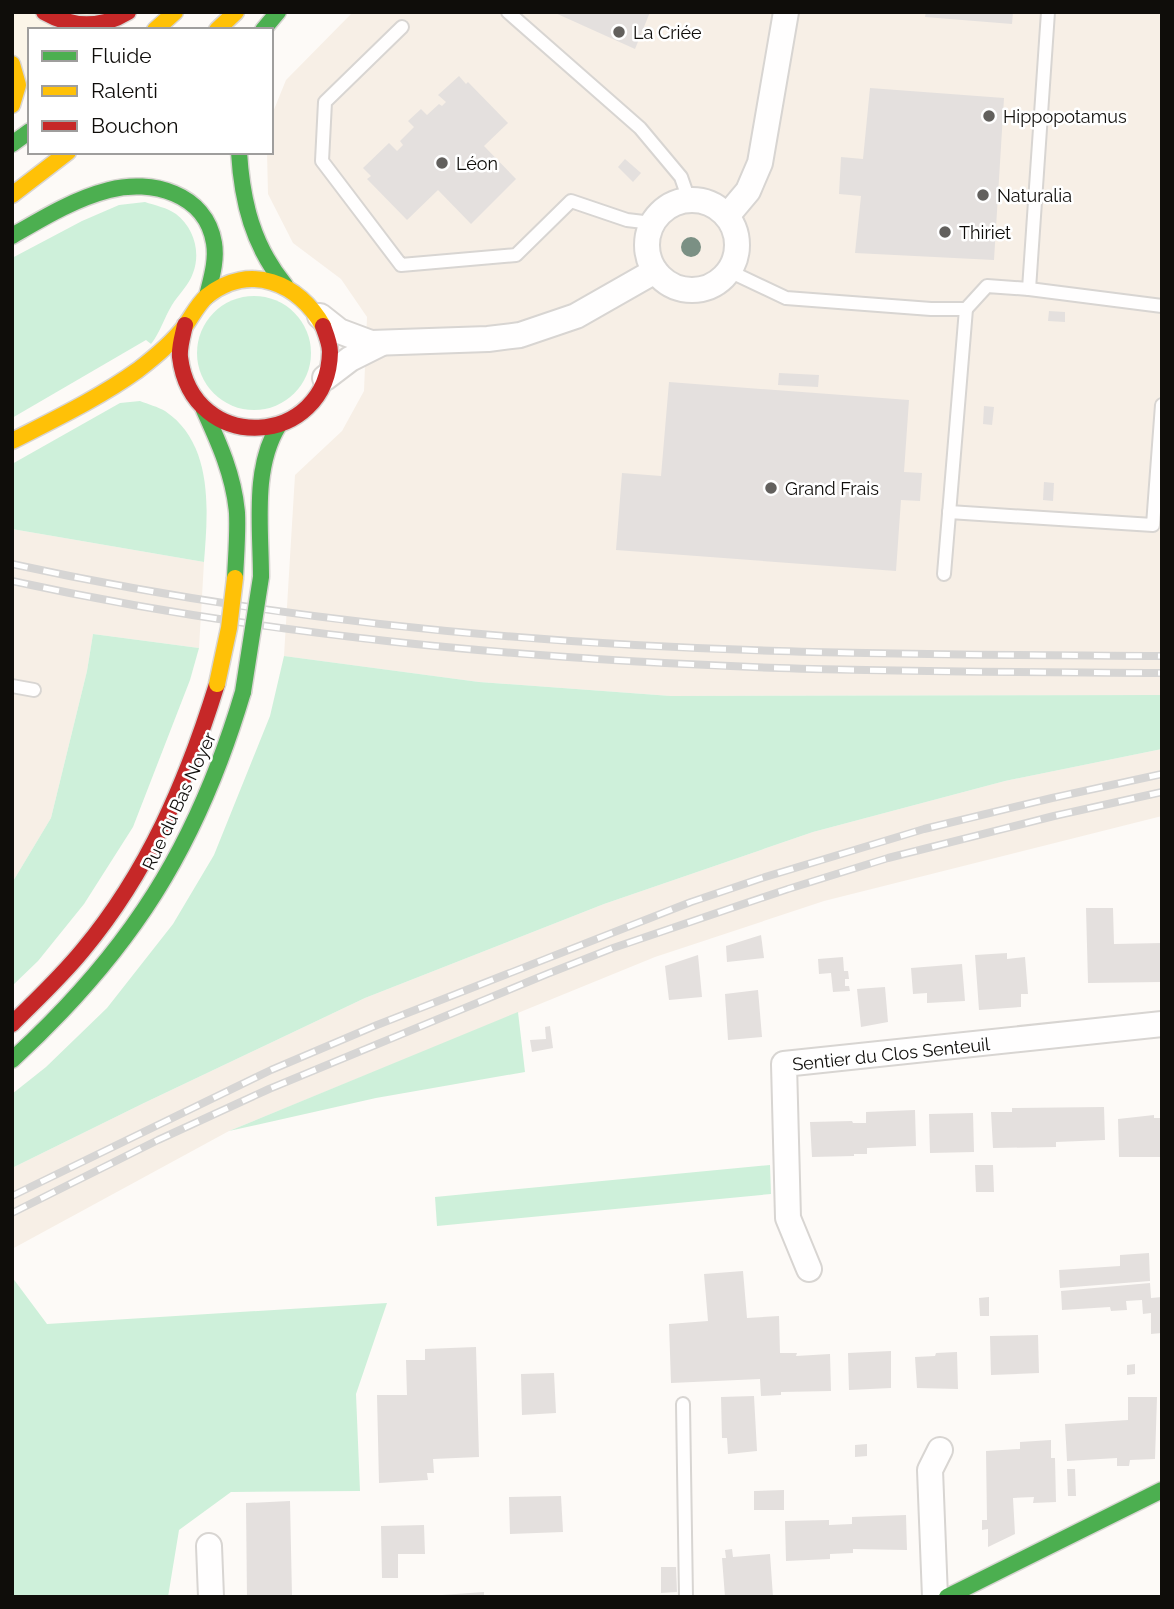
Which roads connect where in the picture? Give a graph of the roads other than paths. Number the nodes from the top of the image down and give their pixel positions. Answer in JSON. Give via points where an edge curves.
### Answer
{"nodes":[{"id":1,"x":44,"y":12,"type":"edge"},
{"id":2,"x":128,"y":12,"type":"edge"},
{"id":3,"x":175,"y":12,"type":"edge"},
{"id":4,"x":236,"y":12,"type":"edge"},
{"id":5,"x":278,"y":12,"type":"edge"},
{"id":6,"x":508,"y":12,"type":"edge"},
{"id":7,"x":786,"y":12,"type":"edge"},
{"id":8,"x":1048,"y":12,"type":"edge"},
{"id":9,"x":402,"y":27,"type":"dead end"},
{"id":10,"x":157,"y":28,"type":"edge"},
{"id":11,"x":219,"y":28,"type":"edge"},
{"id":12,"x":265,"y":28,"type":"edge"},
{"id":13,"x":12,"y":64,"type":"edge"},
{"id":14,"x":12,"y":105,"type":"edge"},
{"id":15,"x":28,"y":132,"type":"edge"},
{"id":16,"x":12,"y":144,"type":"edge"},
{"id":17,"x":65,"y":154,"type":"edge"},
{"id":18,"x":239,"y":154,"type":"edge"},
{"id":19,"x":12,"y":195,"type":"edge"},
{"id":20,"x":689,"y":200,"type":"junction"},
{"id":21,"x":727,"y":216,"type":"junction"},
{"id":22,"x":652,"y":223,"type":"junction"},
{"id":23,"x":12,"y":236,"type":"edge"},
{"id":24,"x":654,"y":271,"type":"junction"},
{"id":25,"x":729,"y":271,"type":"junction"},
{"id":26,"x":285,"y":285,"type":"junction"},
{"id":27,"x":1028,"y":289,"type":"junction"},
{"id":28,"x":207,"y":296,"type":"junction"},
{"id":29,"x":1162,"y":306,"type":"edge"},
{"id":30,"x":967,"y":309,"type":"junction"},
{"id":31,"x":320,"y":316,"type":"junction"},
{"id":32,"x":185,"y":325,"type":"junction"},
{"id":33,"x":380,"y":344,"type":"junction"},
{"id":34,"x":326,"y":378,"type":"junction"},
{"id":35,"x":147,"y":383,"type":"dead end"},
{"id":36,"x":172,"y":386,"type":"dead end"},
{"id":37,"x":105,"y":392,"type":"junction"},
{"id":38,"x":200,"y":405,"type":"junction"},
{"id":39,"x":1162,"y":405,"type":"edge"},
{"id":40,"x":279,"y":425,"type":"junction"},
{"id":41,"x":12,"y":441,"type":"edge"},
{"id":42,"x":948,"y":512,"type":"junction"},
{"id":43,"x":944,"y":574,"type":"dead end"},
{"id":44,"x":12,"y":686,"type":"edge"},
{"id":45,"x":34,"y":690,"type":"dead end"},
{"id":46,"x":12,"y":1024,"type":"edge"},
{"id":47,"x":1162,"y":1024,"type":"edge"},
{"id":48,"x":12,"y":1060,"type":"edge"},
{"id":49,"x":809,"y":1269,"type":"dead end"},
{"id":50,"x":683,"y":1404,"type":"dead end"},
{"id":51,"x":940,"y":1450,"type":"dead end"},
{"id":52,"x":1162,"y":1490,"type":"edge"},
{"id":53,"x":209,"y":1546,"type":"dead end"},
{"id":54,"x":211,"y":1597,"type":"edge"},
{"id":55,"x":686,"y":1597,"type":"edge"},
{"id":56,"x":935,"y":1597,"type":"edge"},
{"id":57,"x":947,"y":1597,"type":"edge"}],
"edges":[{"from":1,"to":2,"type":"main road","via":[[83,26]]},
{"from":3,"to":10,"type":"main road"},
{"from":4,"to":11,"type":"main road"},
{"from":5,"to":12,"type":"main road"},
{"from":6,"to":20,"type":"lane","via":[[640,128],[681,177]]},
{"from":7,"to":21,"type":"street","via":[[760,163],[748,191]]},
{"from":8,"to":27,"type":"lane"},
{"from":9,"to":22,"type":"lane","via":[[325,102],[322,161],[401,265],[516,255],[570,201],[627,220]]},
{"from":13,"to":14,"type":"main road","via":[[18,85]]},
{"from":15,"to":16,"type":"main road"},
{"from":17,"to":19,"type":"main road"},
{"from":18,"to":26,"type":"main road","via":[[244,204],[254,235]]},
{"from":20,"to":21,"type":"street","via":[[703,201]]},
{"from":20,"to":22,"type":"street","via":[[661,211]]},
{"from":21,"to":25,"type":"street","via":[[737,243]]},
{"from":22,"to":24,"type":"street","via":[[646,247]]},
{"from":23,"to":28,"type":"main road","via":[[77,201],[126,186],[160,188],[195,206],[208,221],[215,258]]},
{"from":24,"to":25,"type":"street","via":[[671,285],[692,291],[720,281]]},
{"from":24,"to":33,"type":"street","via":[[576,316],[520,335]]},
{"from":25,"to":30,"type":"lane","via":[[786,298]]},
{"from":26,"to":28,"type":"main road","via":[[250,279]]},
{"from":26,"to":31,"type":"main road"},
{"from":27,"to":29,"type":"lane"},
{"from":27,"to":30,"type":"lane","via":[[986,286]]},
{"from":28,"to":32,"type":"main road"},
{"from":30,"to":42,"type":"lane"},
{"from":31,"to":33,"type":"street","via":[[355,339]]},
{"from":31,"to":34,"type":"main road","via":[[330,351]]},
{"from":32,"to":37,"type":"main road","via":[[155,355]]},
{"from":32,"to":38,"type":"main road","via":[[180,361],[184,379]]},
{"from":33,"to":34,"type":"street"},
{"from":34,"to":40,"type":"main road","via":[[299,415]]},
{"from":35,"to":37,"type":"main road"},
{"from":36,"to":38,"type":"main road"},
{"from":37,"to":41,"type":"main road"},
{"from":38,"to":40,"type":"main road","via":[[237,427]]},
{"from":38,"to":46,"type":"main road","name":"Rue du Bas Noyer","bridge":true,"via":[[215,432],[237,511],[235,578],[217,684],[179,797],[139,871],[73,962]]},
{"from":39,"to":42,"type":"lane","via":[[1153,526]]},
{"from":40,"to":48,"type":"main road","name":"Rue du Bas Noyer","bridge":true,"via":[[268,442],[263,466],[258,604],[243,692],[226,752],[183,847],[137,922],[91,982]]},
{"from":42,"to":43,"type":"lane"},
{"from":44,"to":45,"type":"lane"},
{"from":47,"to":49,"type":"street","name":"Sentier du Clos Senteuil","via":[[783,1064],[788,1218]]},
{"from":50,"to":55,"type":"lane"},
{"from":51,"to":56,"type":"street","via":[[930,1470]]},
{"from":52,"to":57,"type":"main road"},
{"from":53,"to":54,"type":"street"}]}
